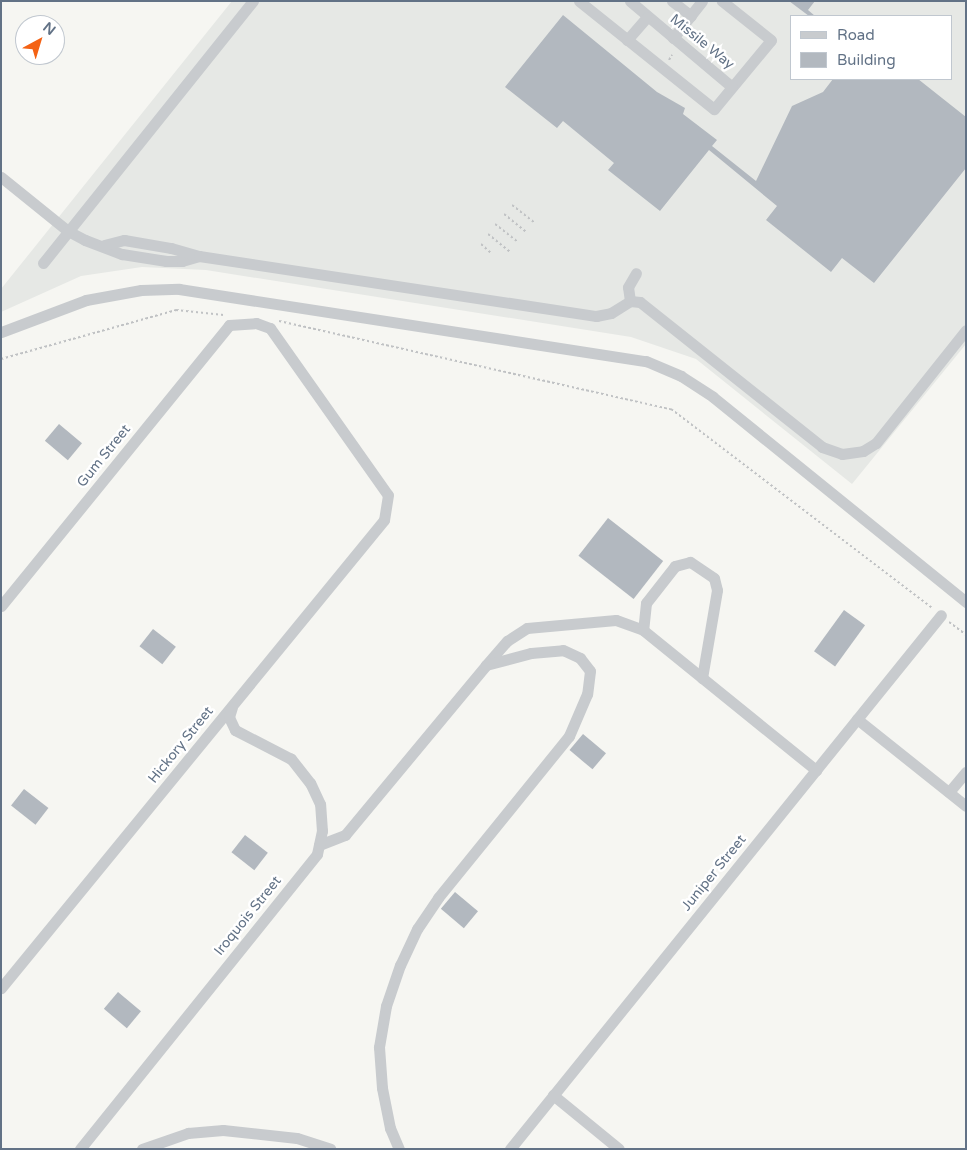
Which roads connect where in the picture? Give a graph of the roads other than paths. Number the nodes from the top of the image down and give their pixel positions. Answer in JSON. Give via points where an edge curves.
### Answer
{"nodes":[{"id":1,"x":253,"y":1,"type":"edge"},
{"id":2,"x":579,"y":1,"type":"edge"},
{"id":3,"x":630,"y":1,"type":"edge"},
{"id":4,"x":672,"y":1,"type":"edge"},
{"id":5,"x":702,"y":1,"type":"edge"},
{"id":6,"x":722,"y":1,"type":"edge"},
{"id":7,"x":691,"y":16,"type":"junction"},
{"id":8,"x":647,"y":17,"type":"junction"},
{"id":9,"x":673,"y":38,"type":"junction"},
{"id":10,"x":627,"y":40,"type":"junction"},
{"id":11,"x":732,"y":87,"type":"junction"},
{"id":12,"x":1,"y":177,"type":"edge"},
{"id":13,"x":68,"y":231,"type":"junction"},
{"id":14,"x":43,"y":263,"type":"dead end"},
{"id":15,"x":636,"y":273,"type":"dead end"},
{"id":16,"x":630,"y":301,"type":"junction"},
{"id":17,"x":230,"y":320,"type":"joint"},
{"id":18,"x":966,"y":330,"type":"edge"},
{"id":19,"x":1,"y":332,"type":"edge"},
{"id":20,"x":966,"y":602,"type":"edge"},
{"id":21,"x":1,"y":606,"type":"edge"},
{"id":22,"x":941,"y":615,"type":"road end"},
{"id":23,"x":643,"y":630,"type":"junction"},
{"id":24,"x":486,"y":665,"type":"junction"},
{"id":25,"x":702,"y":678,"type":"junction"},
{"id":26,"x":232,"y":706,"type":"junction"},
{"id":27,"x":857,"y":719,"type":"junction"},
{"id":28,"x":816,"y":770,"type":"junction"},
{"id":29,"x":966,"y":772,"type":"edge"},
{"id":30,"x":949,"y":792,"type":"junction"},
{"id":31,"x":966,"y":806,"type":"edge"},
{"id":32,"x":319,"y":845,"type":"junction"},
{"id":33,"x":1,"y":988,"type":"edge"},
{"id":34,"x":553,"y":1096,"type":"junction"},
{"id":35,"x":80,"y":1149,"type":"edge"},
{"id":36,"x":142,"y":1149,"type":"edge"},
{"id":37,"x":330,"y":1149,"type":"edge"},
{"id":38,"x":398,"y":1149,"type":"edge"},
{"id":39,"x":510,"y":1149,"type":"edge"},
{"id":40,"x":619,"y":1149,"type":"edge"}],
"edges":[{"from":1,"to":13,"type":"street"},
{"from":2,"to":10,"type":"street"},
{"from":3,"to":8,"type":"street","name":"Missile Way"},
{"from":4,"to":7,"type":"street"},
{"from":5,"to":7,"type":"street"},
{"from":6,"to":11,"type":"street","via":[[771,40]]},
{"from":7,"to":9,"type":"street"},
{"from":8,"to":9,"type":"street","name":"Missile Way"},
{"from":8,"to":10,"type":"street"},
{"from":9,"to":11,"type":"street","name":"Missile Way"},
{"from":10,"to":11,"type":"street","via":[[714,109]]},
{"from":12,"to":13,"type":"street"},
{"from":13,"to":14,"type":"street"},
{"from":13,"to":16,"type":"street","via":[[118,252],[166,260],[199,256],[596,316],[611,313]]},
{"from":15,"to":16,"type":"street","via":[[628,287]]},
{"from":16,"to":18,"type":"street","via":[[644,304],[822,447],[842,454],[863,451],[876,442]]},
{"from":17,"to":21,"type":"street","name":"Gum Street"},
{"from":17,"to":26,"type":"street","name":"Hickory Street","via":[[256,322],[270,328],[388,495],[384,520]]},
{"from":19,"to":20,"type":"street","via":[[95,297],[142,290],[179,289],[646,361],[681,376],[708,393]]},
{"from":22,"to":27,"type":"street","name":"Juniper Street"},
{"from":23,"to":24,"type":"street","via":[[616,620],[527,628],[507,642]]},
{"from":23,"to":25,"type":"street"},
{"from":23,"to":25,"type":"street","via":[[646,603],[675,566],[690,562],[703,568],[714,578],[718,590]]},
{"from":24,"to":32,"type":"street","via":[[345,835]]},
{"from":24,"to":38,"type":"street","via":[[531,653],[563,650],[580,658],[590,671],[587,694],[569,736],[438,898],[417,929],[400,965],[386,1006],[379,1047],[382,1088]]},
{"from":25,"to":28,"type":"street"},
{"from":26,"to":32,"type":"street","name":"Iroquois Street","via":[[229,718],[235,730],[290,759],[310,783],[320,804]]},
{"from":26,"to":33,"type":"street","name":"Hickory Street"},
{"from":27,"to":28,"type":"street","name":"Juniper Street"},
{"from":27,"to":30,"type":"street"},
{"from":28,"to":34,"type":"street","name":"Juniper Street"},
{"from":29,"to":30,"type":"street"},
{"from":30,"to":31,"type":"street"},
{"from":32,"to":35,"type":"street","name":"Iroquois Street","via":[[317,854]]},
{"from":34,"to":39,"type":"street","name":"Juniper Street"},
{"from":34,"to":40,"type":"street"},
{"from":36,"to":37,"type":"street","via":[[188,1133],[223,1130],[297,1138]]}]}
